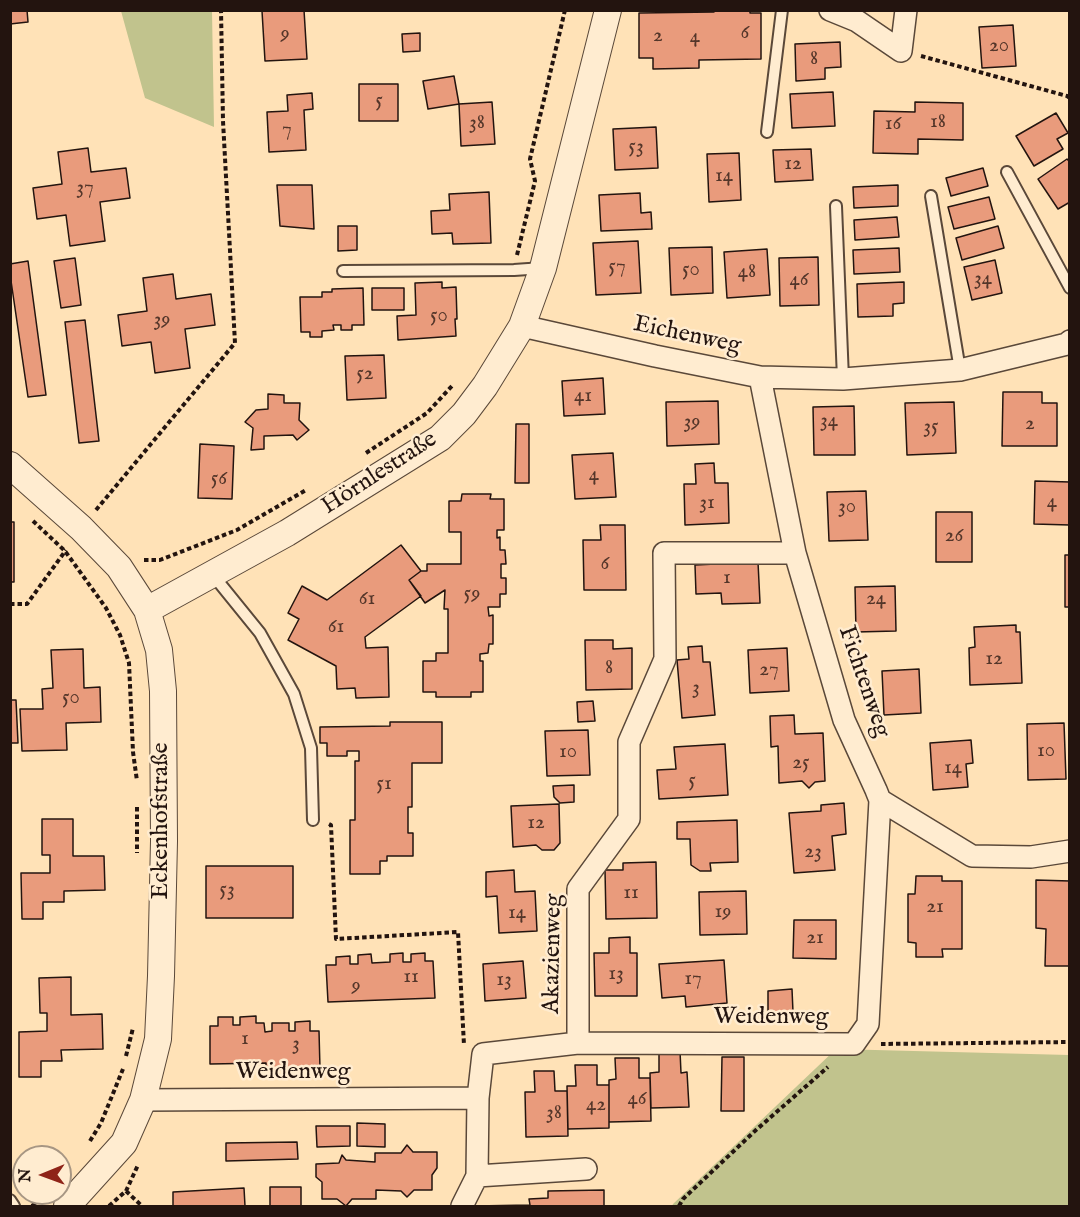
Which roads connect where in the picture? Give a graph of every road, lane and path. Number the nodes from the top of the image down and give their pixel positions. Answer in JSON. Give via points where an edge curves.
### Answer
{"nodes":[{"id":1,"x":220,"y":10,"type":"edge"},
{"id":2,"x":565,"y":10,"type":"edge"},
{"id":3,"x":608,"y":10,"type":"edge"},
{"id":4,"x":783,"y":10,"type":"edge"},
{"id":5,"x":830,"y":10,"type":"edge"},
{"id":6,"x":906,"y":10,"type":"edge"},
{"id":7,"x":902,"y":51,"type":"junction"},
{"id":8,"x":1070,"y":98,"type":"edge"},
{"id":9,"x":766,"y":132,"type":"dead end"},
{"id":10,"x":1007,"y":172,"type":"dead end"},
{"id":11,"x":931,"y":196,"type":"dead end"},
{"id":12,"x":836,"y":206,"type":"dead end"},
{"id":13,"x":543,"y":268,"type":"junction"},
{"id":14,"x":514,"y":270,"type":"junction"},
{"id":15,"x":343,"y":271,"type":"dead end"},
{"id":16,"x":1070,"y":288,"type":"edge"},
{"id":17,"x":522,"y":326,"type":"junction"},
{"id":18,"x":1069,"y":345,"type":"edge"},
{"id":19,"x":960,"y":370,"type":"junction"},
{"id":20,"x":759,"y":377,"type":"junction"},
{"id":21,"x":843,"y":379,"type":"junction"},
{"id":22,"x":457,"y":381,"type":"dead end"},
{"id":23,"x":360,"y":456,"type":"dead end"},
{"id":24,"x":10,"y":465,"type":"edge"},
{"id":25,"x":313,"y":486,"type":"dead end"},
{"id":26,"x":26,"y":515,"type":"dead end"},
{"id":27,"x":81,"y":528,"type":"junction"},
{"id":28,"x":65,"y":551,"type":"junction"},
{"id":29,"x":795,"y":553,"type":"junction"},
{"id":30,"x":140,"y":560,"type":"dead end"},
{"id":31,"x":212,"y":575,"type":"junction"},
{"id":32,"x":10,"y":604,"type":"edge"},
{"id":33,"x":147,"y":610,"type":"junction"},
{"id":34,"x":137,"y":791,"type":"dead end"},
{"id":35,"x":880,"y":800,"type":"junction"},
{"id":36,"x":137,"y":803,"type":"dead end"},
{"id":37,"x":313,"y":820,"type":"joint"},
{"id":38,"x":1070,"y":851,"type":"edge"},
{"id":39,"x":137,"y":861,"type":"dead end"},
{"id":40,"x":135,"y":1020,"type":"dead end"},
{"id":41,"x":1070,"y":1042,"type":"edge"},
{"id":42,"x":578,"y":1043,"type":"junction"},
{"id":43,"x":854,"y":1044,"type":"junction"},
{"id":44,"x":482,"y":1063,"type":"junction"},
{"id":45,"x":478,"y":1098,"type":"junction"},
{"id":46,"x":143,"y":1100,"type":"junction"},
{"id":47,"x":89,"y":1144,"type":"dead end"},
{"id":48,"x":586,"y":1169,"type":"dead end"},
{"id":49,"x":477,"y":1176,"type":"junction"},
{"id":50,"x":126,"y":1191,"type":"dead end"},
{"id":51,"x":10,"y":1200,"type":"edge"},
{"id":52,"x":14,"y":1206,"type":"edge"},
{"id":53,"x":67,"y":1206,"type":"edge"},
{"id":54,"x":142,"y":1206,"type":"edge"},
{"id":55,"x":462,"y":1206,"type":"edge"},
{"id":56,"x":679,"y":1206,"type":"edge"}],
"edges":[{"from":1,"to":27,"type":"path","via":[[235,343]]},
{"from":2,"to":14,"type":"path","via":[[530,159],[535,181]]},
{"from":3,"to":13,"type":"street","name":"Hörnlestraße"},
{"from":4,"to":9,"type":"lane"},
{"from":5,"to":7,"type":"street","via":[[857,21]]},
{"from":6,"to":7,"type":"street"},
{"from":7,"to":8,"type":"path"},
{"from":10,"to":16,"type":"lane"},
{"from":11,"to":19,"type":"lane"},
{"from":12,"to":21,"type":"lane"},
{"from":13,"to":14,"type":"lane"},
{"from":13,"to":17,"type":"street","name":"Hörnlestraße"},
{"from":14,"to":15,"type":"lane"},
{"from":17,"to":20,"type":"street","name":"Eichenweg"},
{"from":17,"to":31,"type":"street","name":"Hörnlestraße","via":[[464,414],[440,438]]},
{"from":18,"to":19,"type":"street","name":"Eichenweg"},
{"from":19,"to":21,"type":"street","name":"Eichenweg"},
{"from":20,"to":21,"type":"street","name":"Eichenweg"},
{"from":20,"to":29,"type":"street","name":"Fichtenweg"},
{"from":22,"to":23,"type":"path","via":[[427,413]]},
{"from":24,"to":27,"type":"street","name":"Eckenhofstraße"},
{"from":25,"to":30,"type":"path","via":[[237,530],[160,560]]},
{"from":26,"to":28,"type":"path"},
{"from":27,"to":28,"type":"path"},
{"from":27,"to":33,"type":"street","name":"Eckenhofstraße","via":[[119,567]]},
{"from":28,"to":32,"type":"path","via":[[27,604]]},
{"from":28,"to":34,"type":"path","via":[[106,609],[129,663]]},
{"from":29,"to":35,"type":"street","name":"Fichtenweg","via":[[844,720]]},
{"from":29,"to":42,"type":"street","name":"Akazienweg","via":[[664,553],[665,659],[629,742],[629,819],[578,889]]},
{"from":31,"to":33,"type":"street","name":"Hörnlestraße"},
{"from":31,"to":37,"type":"lane","via":[[260,633],[294,694],[311,748]]},
{"from":33,"to":46,"type":"street","name":"Eckenhofstraße","via":[[159,650],[163,691],[164,841],[158,1039]]},
{"from":35,"to":38,"type":"street","via":[[972,856],[1031,857]]},
{"from":35,"to":43,"type":"street","name":"Weidenweg","via":[[868,1024]]},
{"from":36,"to":39,"type":"path"},
{"from":37,"to":44,"type":"path","via":[[331,825],[336,939],[458,932],[464,1052]]},
{"from":40,"to":47,"type":"path","via":[[123,1071]]},
{"from":41,"to":43,"type":"path"},
{"from":42,"to":43,"type":"street","name":"Weidenweg"},
{"from":42,"to":44,"type":"street","name":"Weidenweg","via":[[483,1054]]},
{"from":43,"to":56,"type":"path","via":[[756,1130]]},
{"from":44,"to":45,"type":"street"},
{"from":45,"to":46,"type":"street","name":"Weidenweg"},
{"from":45,"to":49,"type":"street"},
{"from":46,"to":53,"type":"street","name":"Eckenhofstraße","via":[[124,1143]]},
{"from":48,"to":49,"type":"street"},
{"from":49,"to":55,"type":"street"},
{"from":50,"to":54,"type":"path"},
{"from":51,"to":52,"type":"lane"}]}
